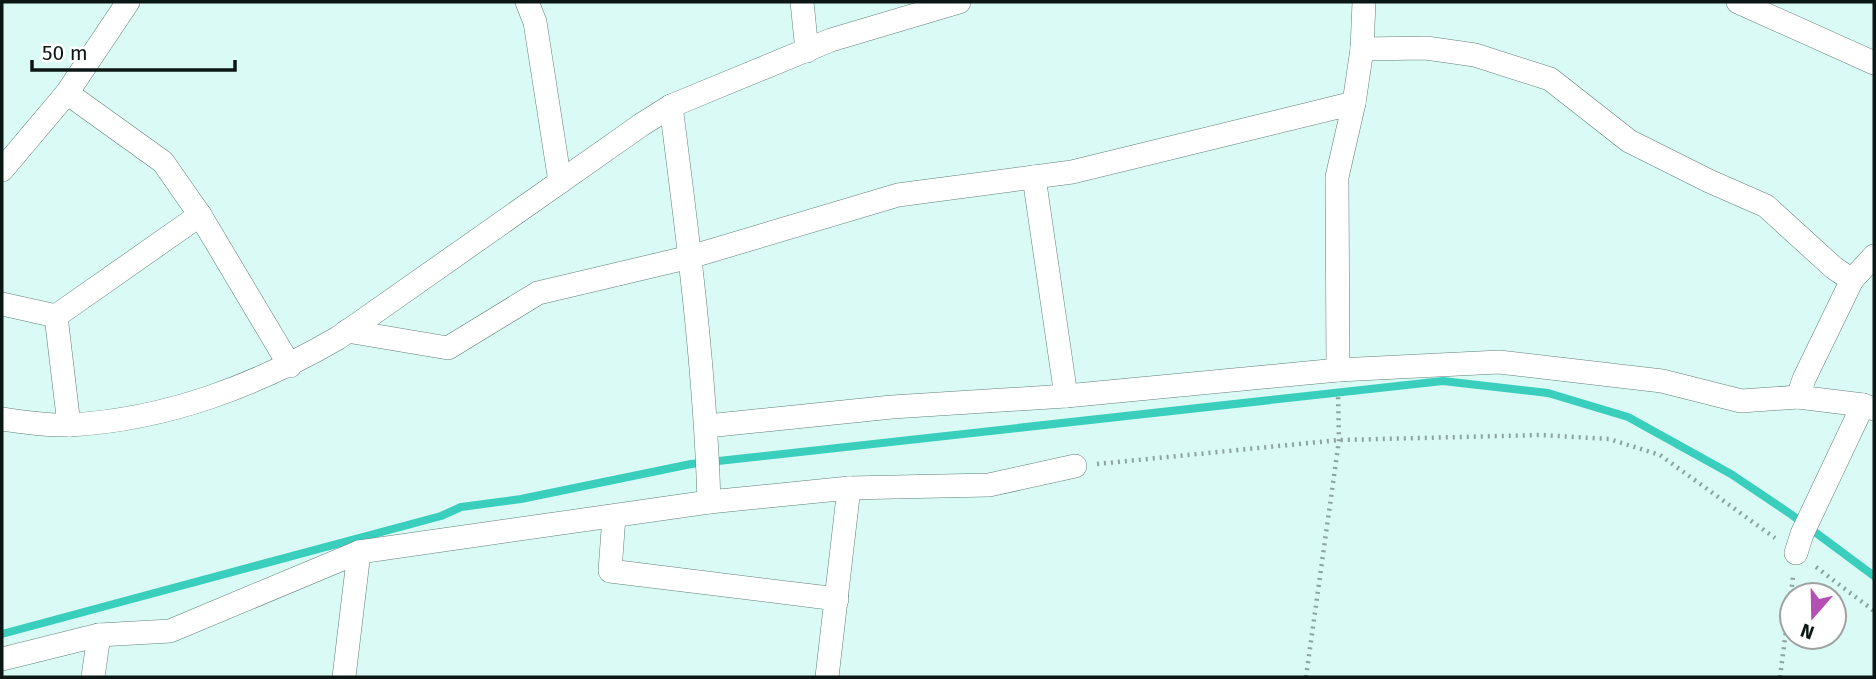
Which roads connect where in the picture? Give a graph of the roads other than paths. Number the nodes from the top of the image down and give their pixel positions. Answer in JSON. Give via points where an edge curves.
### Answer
{"nodes":[{"id":1,"x":128,"y":2,"type":"edge"},
{"id":2,"x":527,"y":2,"type":"edge"},
{"id":3,"x":802,"y":2,"type":"edge"},
{"id":4,"x":959,"y":2,"type":"edge"},
{"id":5,"x":1364,"y":2,"type":"edge"},
{"id":6,"x":1738,"y":2,"type":"edge"},
{"id":7,"x":1362,"y":49,"type":"junction"},
{"id":8,"x":807,"y":51,"type":"junction"},
{"id":9,"x":1874,"y":63,"type":"edge"},
{"id":10,"x":67,"y":93,"type":"junction"},
{"id":11,"x":1354,"y":103,"type":"junction"},
{"id":12,"x":671,"y":106,"type":"junction"},
{"id":13,"x":2,"y":170,"type":"edge"},
{"id":14,"x":1034,"y":177,"type":"junction"},
{"id":15,"x":560,"y":182,"type":"junction"},
{"id":16,"x":200,"y":215,"type":"junction"},
{"id":17,"x":1874,"y":256,"type":"edge"},
{"id":18,"x":690,"y":257,"type":"junction"},
{"id":19,"x":1852,"y":280,"type":"junction"},
{"id":20,"x":2,"y":304,"type":"edge"},
{"id":21,"x":56,"y":316,"type":"junction"},
{"id":22,"x":347,"y":331,"type":"junction"},
{"id":23,"x":290,"y":366,"type":"junction"},
{"id":24,"x":1338,"y":370,"type":"junction"},
{"id":25,"x":1066,"y":396,"type":"junction"},
{"id":26,"x":1798,"y":397,"type":"junction"},
{"id":27,"x":1869,"y":407,"type":"edge"},
{"id":28,"x":2,"y":419,"type":"edge"},
{"id":29,"x":69,"y":425,"type":"junction"},
{"id":30,"x":707,"y":426,"type":"junction"},
{"id":31,"x":1075,"y":466,"type":"road end"},
{"id":32,"x":849,"y":488,"type":"junction"},
{"id":33,"x":709,"y":502,"type":"junction"},
{"id":34,"x":614,"y":516,"type":"junction"},
{"id":35,"x":359,"y":552,"type":"junction"},
{"id":36,"x":1796,"y":553,"type":"road end"},
{"id":37,"x":837,"y":599,"type":"junction"},
{"id":38,"x":99,"y":635,"type":"junction"},
{"id":39,"x":2,"y":659,"type":"edge"},
{"id":40,"x":93,"y":677,"type":"edge"},
{"id":41,"x":344,"y":677,"type":"edge"},
{"id":42,"x":827,"y":677,"type":"edge"}],
"edges":[{"from":1,"to":10,"type":"street"},
{"from":2,"to":15,"type":"street","via":[[535,22]]},
{"from":3,"to":8,"type":"street"},
{"from":4,"to":8,"type":"street"},
{"from":5,"to":7,"type":"street"},
{"from":6,"to":9,"type":"street"},
{"from":7,"to":11,"type":"street"},
{"from":7,"to":19,"type":"street","via":[[1426,48],[1475,55],[1550,79],[1629,141],[1766,206]]},
{"from":8,"to":12,"type":"street"},
{"from":10,"to":13,"type":"street"},
{"from":10,"to":16,"type":"street","via":[[163,163]]},
{"from":11,"to":14,"type":"street","via":[[1072,172]]},
{"from":11,"to":24,"type":"street","via":[[1337,177]]},
{"from":12,"to":15,"type":"street"},
{"from":12,"to":18,"type":"street"},
{"from":14,"to":18,"type":"street","via":[[898,195]]},
{"from":14,"to":25,"type":"street"},
{"from":15,"to":22,"type":"street"},
{"from":16,"to":21,"type":"street"},
{"from":16,"to":23,"type":"street"},
{"from":17,"to":19,"type":"street"},
{"from":18,"to":22,"type":"street","via":[[538,293],[448,348]]},
{"from":18,"to":30,"type":"street"},
{"from":19,"to":26,"type":"street"},
{"from":20,"to":21,"type":"street"},
{"from":21,"to":29,"type":"street"},
{"from":22,"to":23,"type":"street"},
{"from":23,"to":29,"type":"street","via":[[201,402]]},
{"from":24,"to":25,"type":"street"},
{"from":24,"to":26,"type":"street","via":[[1499,362],[1662,381],[1741,401]]},
{"from":25,"to":30,"type":"street","via":[[892,407]]},
{"from":26,"to":27,"type":"street"},
{"from":27,"to":36,"type":"street"},
{"from":28,"to":29,"type":"street"},
{"from":30,"to":33,"type":"street"},
{"from":31,"to":32,"type":"street","via":[[989,485]]},
{"from":32,"to":33,"type":"street"},
{"from":32,"to":37,"type":"street"},
{"from":33,"to":34,"type":"street"},
{"from":34,"to":35,"type":"street"},
{"from":34,"to":37,"type":"street","via":[[610,571]]},
{"from":35,"to":38,"type":"street","via":[[170,631]]},
{"from":35,"to":41,"type":"street"},
{"from":37,"to":42,"type":"street"},
{"from":38,"to":39,"type":"street"},
{"from":38,"to":40,"type":"street"}]}
